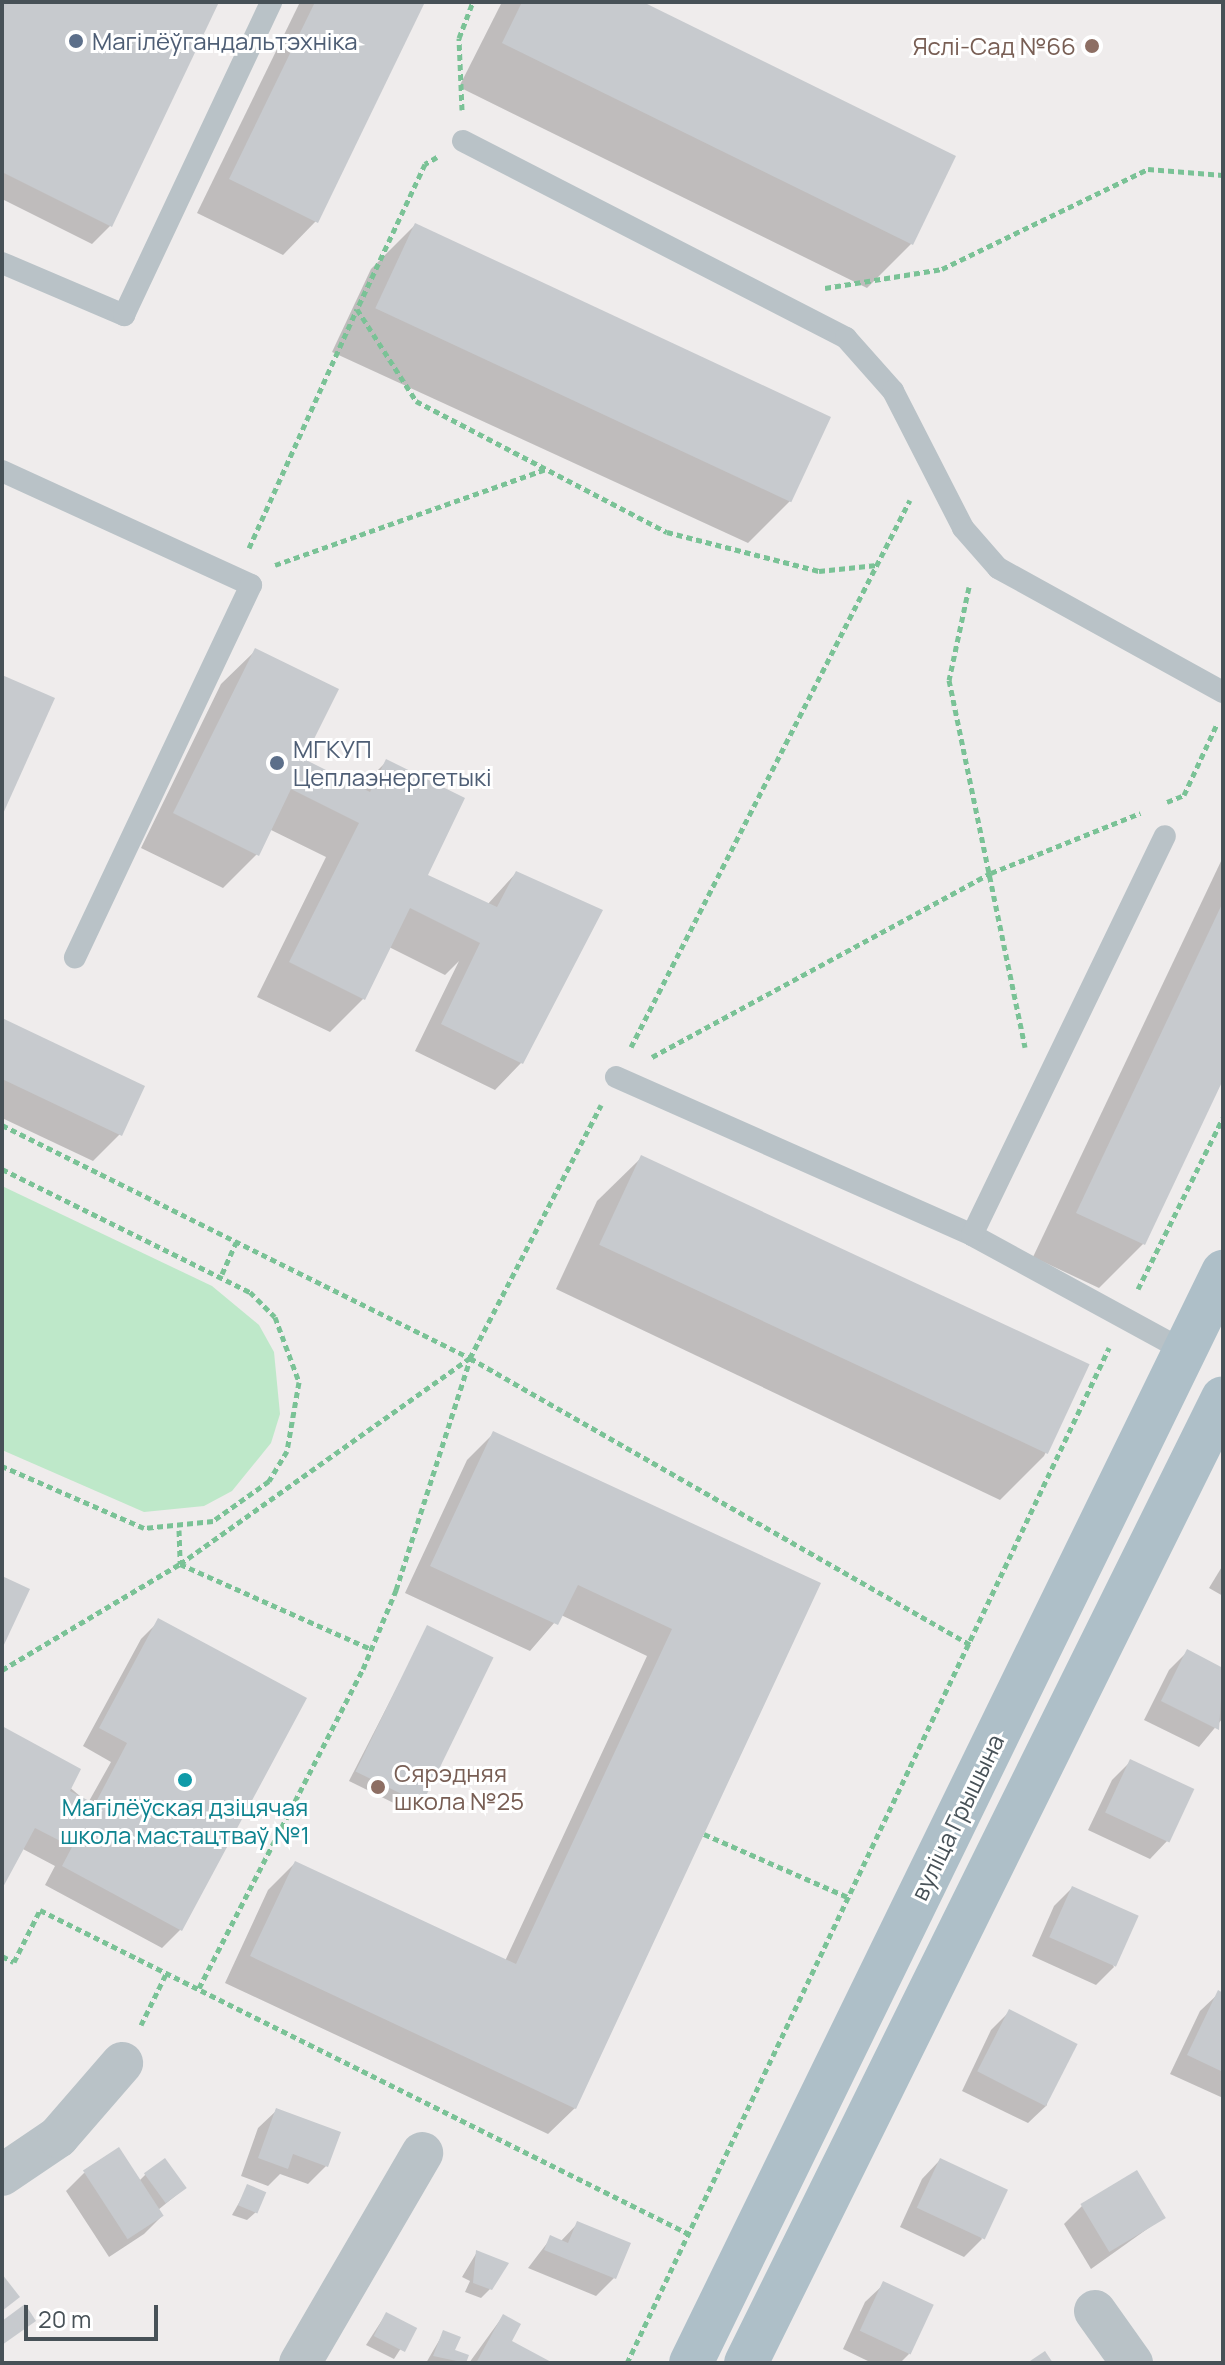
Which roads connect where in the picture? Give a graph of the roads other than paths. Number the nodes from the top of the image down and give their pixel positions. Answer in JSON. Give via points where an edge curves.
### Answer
{"nodes":[{"id":1,"x":271,"y":2,"type":"edge"},
{"id":2,"x":463,"y":141,"type":"road end"},
{"id":3,"x":2,"y":263,"type":"edge"},
{"id":4,"x":2,"y":471,"type":"edge"},
{"id":5,"x":1223,"y":692,"type":"edge"},
{"id":6,"x":1165,"y":836,"type":"road end"},
{"id":7,"x":75,"y":958,"type":"dead end"},
{"id":8,"x":616,"y":1077,"type":"road end"},
{"id":9,"x":972,"y":1235,"type":"junction"},
{"id":10,"x":1223,"y":1272,"type":"edge"},
{"id":11,"x":1185,"y":1351,"type":"junction"},
{"id":12,"x":1223,"y":1398,"type":"edge"},
{"id":13,"x":122,"y":2063,"type":"road end"},
{"id":14,"x":422,"y":2153,"type":"dead end"},
{"id":15,"x":2,"y":2175,"type":"edge"},
{"id":16,"x":1095,"y":2311,"type":"dead end"},
{"id":17,"x":300,"y":2363,"type":"edge"},
{"id":18,"x":691,"y":2363,"type":"edge"},
{"id":19,"x":746,"y":2363,"type":"edge"},
{"id":20,"x":1132,"y":2363,"type":"edge"}],
"edges":[{"from":1,"to":3,"type":"lane","via":[[124,315]]},
{"from":2,"to":5,"type":"lane","via":[[846,338],[893,391],[978,546],[998,568]]},
{"from":4,"to":7,"type":"lane","via":[[251,585]]},
{"from":6,"to":9,"type":"lane"},
{"from":8,"to":9,"type":"lane"},
{"from":9,"to":11,"type":"lane"},
{"from":10,"to":11,"type":"main road","name":"вуліца Грышына"},
{"from":11,"to":18,"type":"main road","name":"вуліца Грышына"},
{"from":12,"to":19,"type":"main road"},
{"from":13,"to":15,"type":"street","via":[[58,2137]]},
{"from":14,"to":17,"type":"street"},
{"from":16,"to":20,"type":"street"}]}
